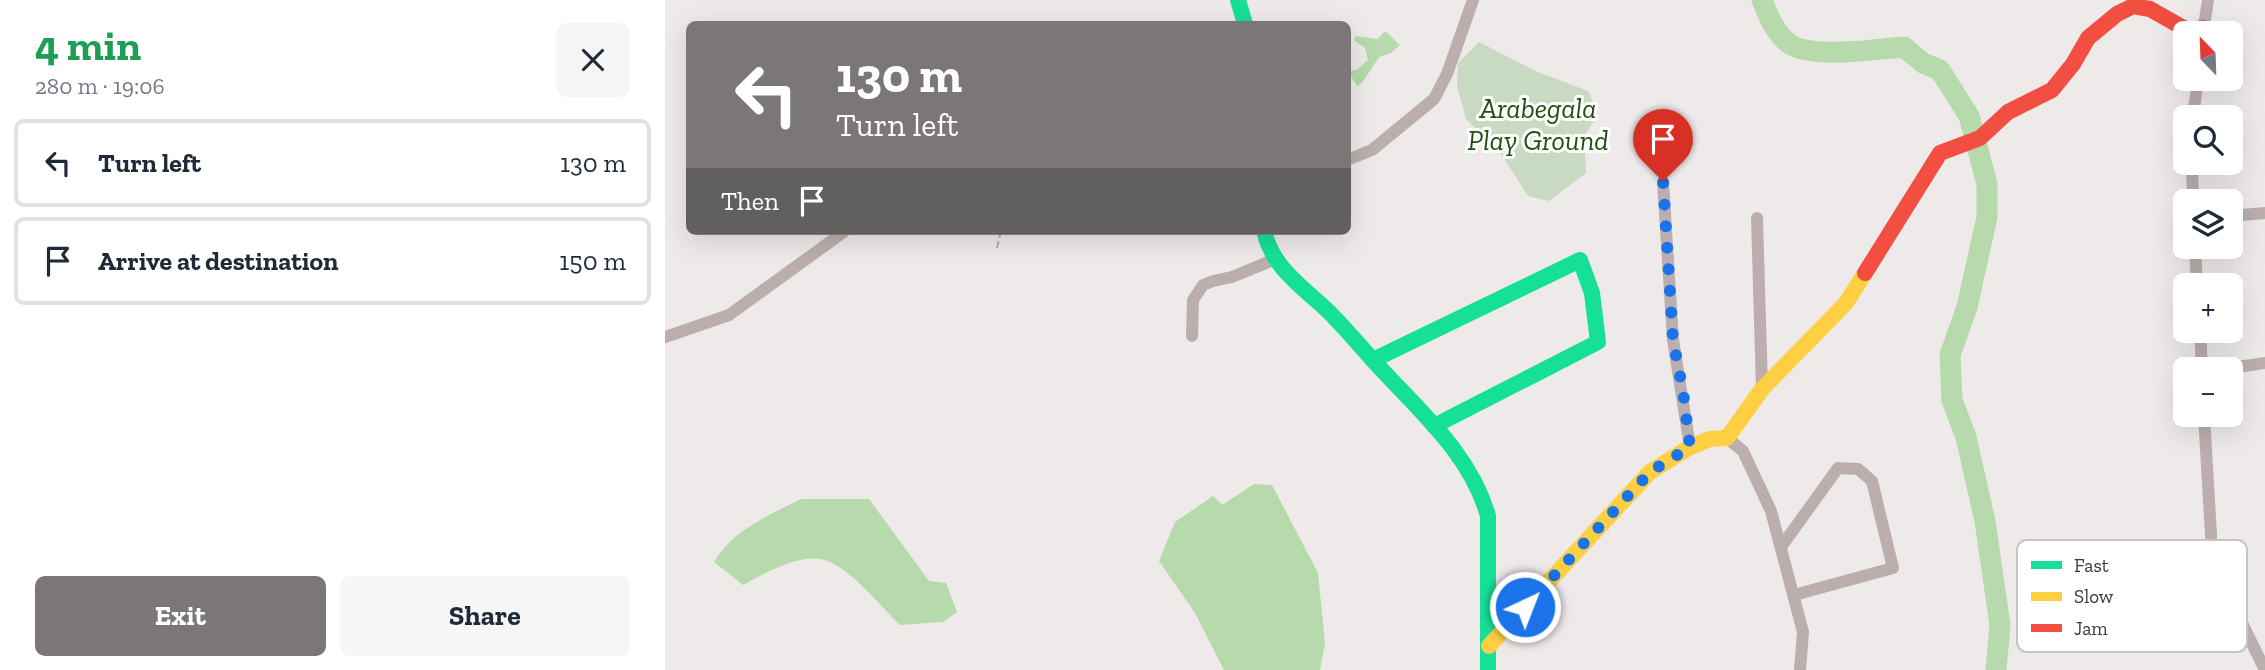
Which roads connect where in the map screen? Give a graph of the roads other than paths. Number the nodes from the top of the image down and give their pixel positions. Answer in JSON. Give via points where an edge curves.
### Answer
{"nodes":[{"id":1,"x":1238,"y":0,"type":"edge"},
{"id":2,"x":1473,"y":0,"type":"edge"},
{"id":3,"x":2208,"y":0,"type":"edge"},
{"id":4,"x":1244,"y":21,"type":"edge"},
{"id":5,"x":2205,"y":21,"type":"edge"},
{"id":6,"x":2173,"y":22,"type":"edge"},
{"id":7,"x":1351,"y":158,"type":"edge"},
{"id":8,"x":1663,"y":181,"type":"dead end"},
{"id":9,"x":2265,"y":214,"type":"edge"},
{"id":10,"x":2243,"y":215,"type":"edge"},
{"id":11,"x":1757,"y":218,"type":"dead end"},
{"id":12,"x":839,"y":235,"type":"edge"},
{"id":13,"x":1266,"y":235,"type":"edge"},
{"id":14,"x":1273,"y":260,"type":"junction"},
{"id":15,"x":1192,"y":336,"type":"dead end"},
{"id":16,"x":665,"y":337,"type":"edge"},
{"id":17,"x":1373,"y":360,"type":"junction"},
{"id":18,"x":2265,"y":363,"type":"edge"},
{"id":19,"x":2243,"y":366,"type":"edge"},
{"id":20,"x":1762,"y":389,"type":"junction"},
{"id":21,"x":1434,"y":426,"type":"junction"},
{"id":22,"x":2205,"y":427,"type":"edge"},
{"id":23,"x":1727,"y":438,"type":"junction"},
{"id":24,"x":1690,"y":447,"type":"junction"},
{"id":25,"x":2210,"y":540,"type":"edge"},
{"id":26,"x":1781,"y":547,"type":"junction"},
{"id":27,"x":1794,"y":595,"type":"junction"},
{"id":28,"x":2247,"y":633,"type":"edge"},
{"id":29,"x":1489,"y":646,"type":"junction"},
{"id":30,"x":1488,"y":670,"type":"edge"},
{"id":31,"x":1800,"y":670,"type":"edge"},
{"id":32,"x":2265,"y":670,"type":"edge"}],
"edges":[{"from":1,"to":4,"type":"street"},
{"from":2,"to":7,"type":"street","via":[[1434,99],[1372,150]]},
{"from":3,"to":5,"type":"street"},
{"from":6,"to":20,"type":"street","via":[[2150,9],[2133,6],[2117,14],[2088,38],[2052,89],[2008,112],[1974,140],[1940,153],[1846,303]]},
{"from":8,"to":24,"type":"street","via":[[1673,340]]},
{"from":9,"to":10,"type":"street"},
{"from":11,"to":20,"type":"street"},
{"from":12,"to":16,"type":"street","via":[[729,315]]},
{"from":13,"to":14,"type":"street"},
{"from":14,"to":15,"type":"street","via":[[1203,285],[1193,300]]},
{"from":14,"to":17,"type":"street"},
{"from":17,"to":21,"type":"street"},
{"from":17,"to":21,"type":"street","via":[[1580,260],[1593,293],[1598,342]]},
{"from":18,"to":19,"type":"street"},
{"from":20,"to":23,"type":"street"},
{"from":21,"to":29,"type":"street","via":[[1473,475],[1485,498]]},
{"from":22,"to":25,"type":"street"},
{"from":23,"to":24,"type":"street"},
{"from":23,"to":26,"type":"street","via":[[1742,451],[1771,511]]},
{"from":24,"to":29,"type":"street","via":[[1650,472]]},
{"from":26,"to":27,"type":"street"},
{"from":26,"to":27,"type":"street","via":[[1838,468],[1858,469],[1872,481],[1893,568]]},
{"from":27,"to":31,"type":"street","via":[[1803,632]]},
{"from":28,"to":32,"type":"street"},
{"from":29,"to":30,"type":"street"}]}
